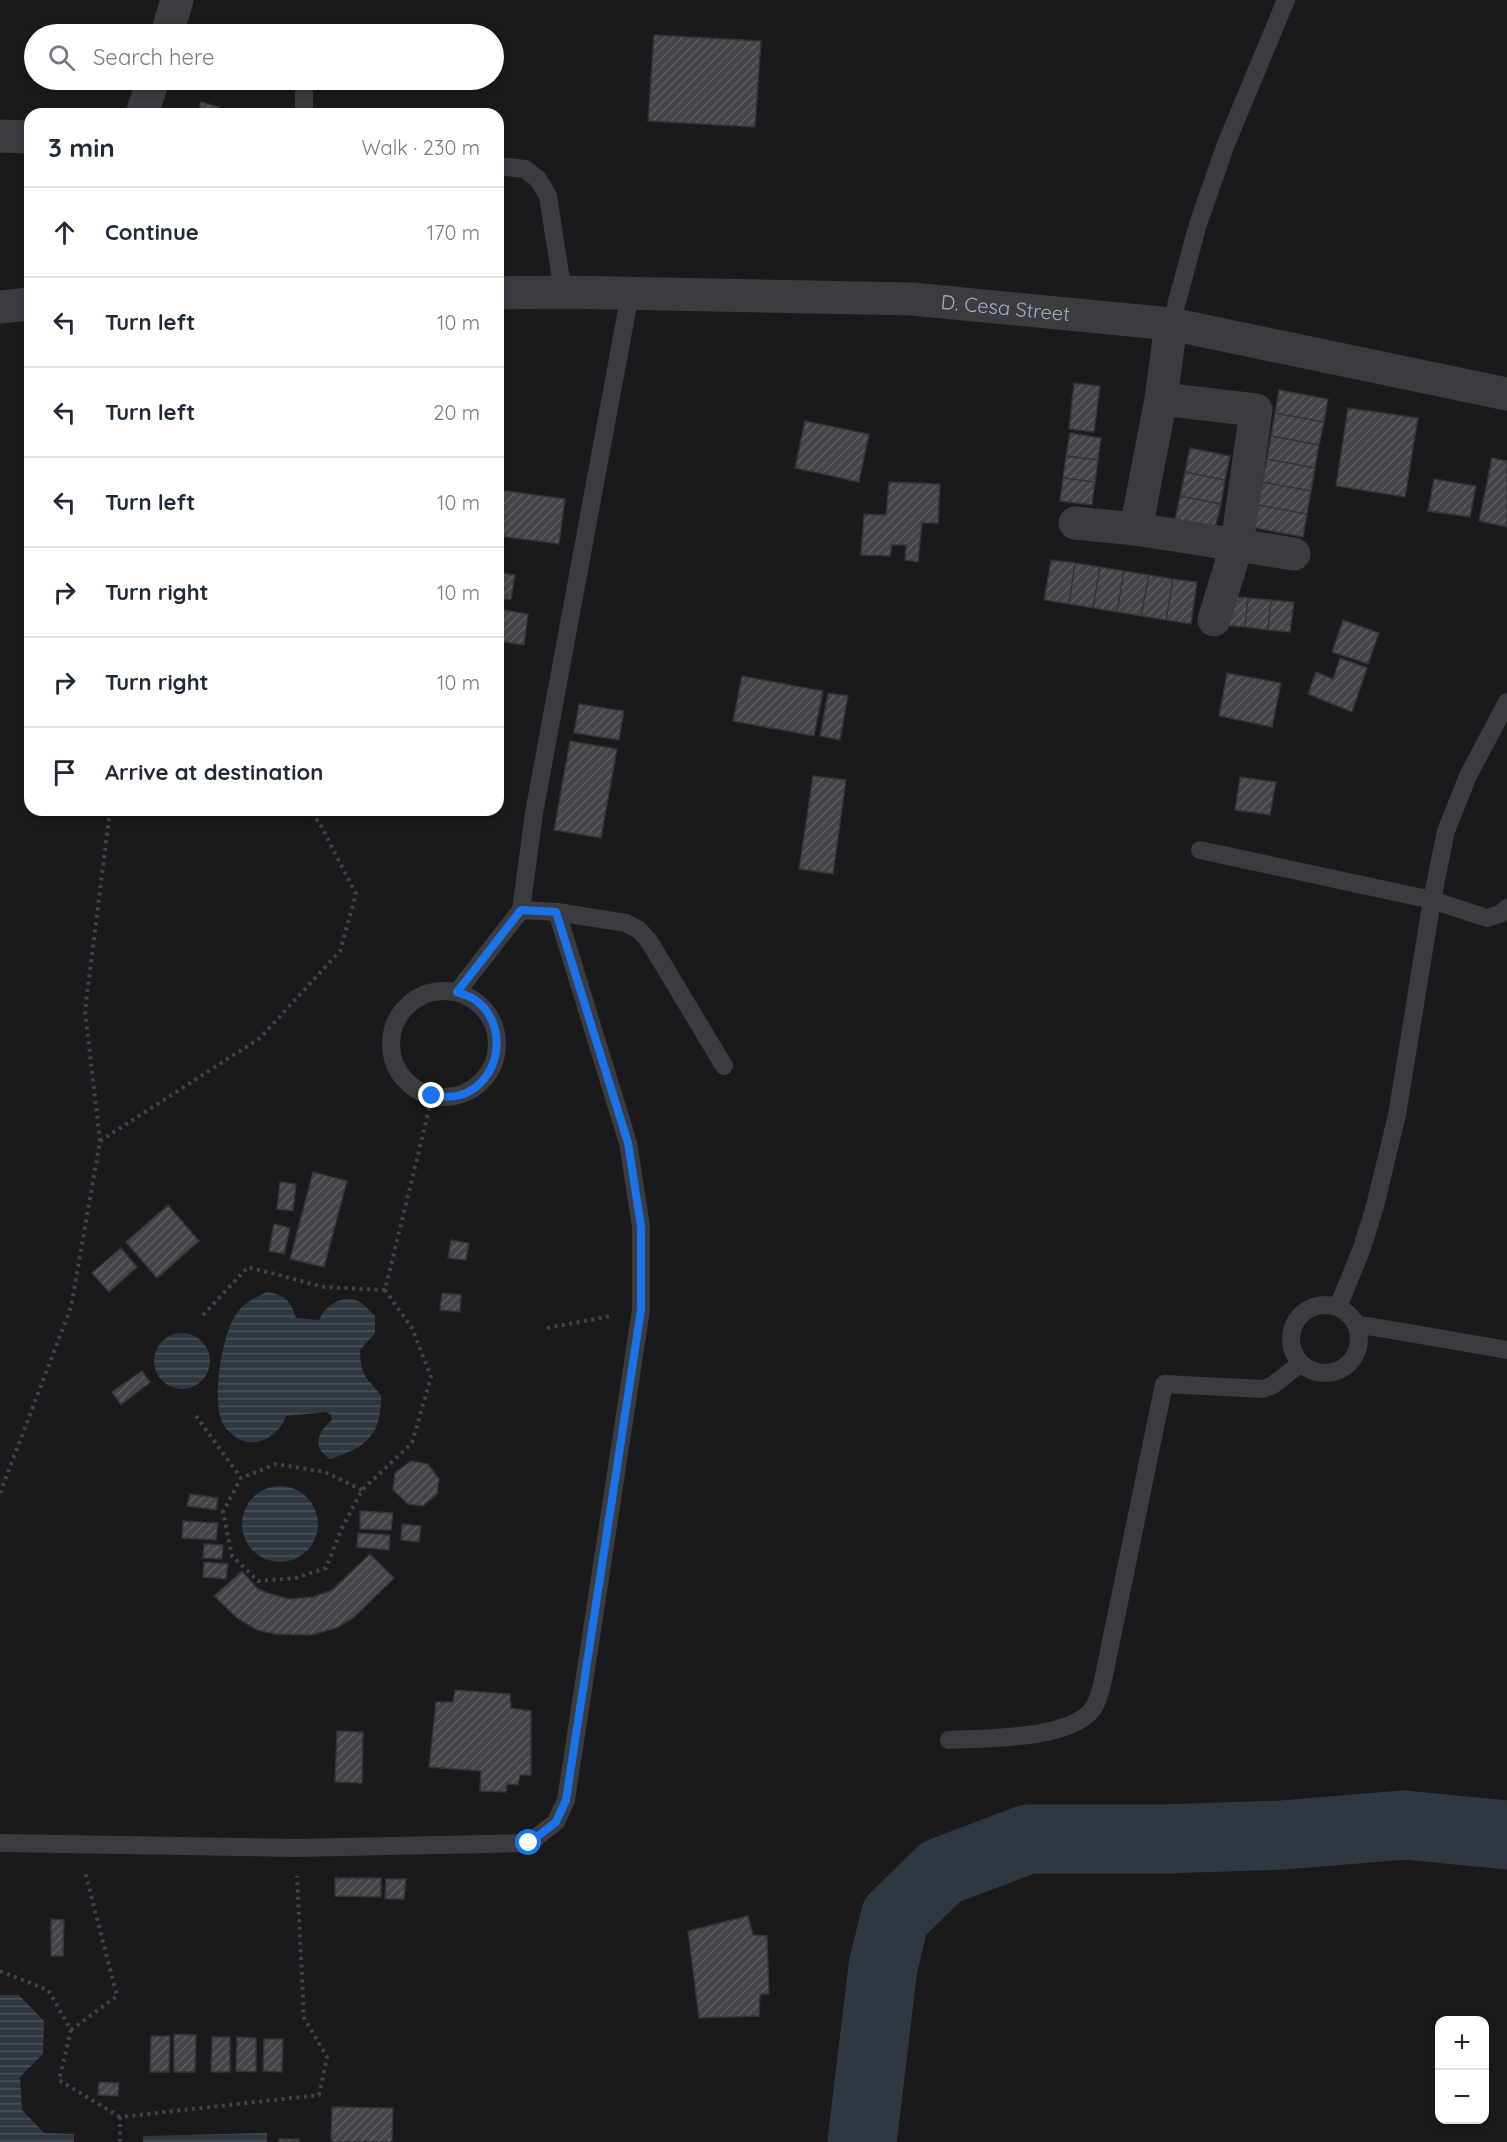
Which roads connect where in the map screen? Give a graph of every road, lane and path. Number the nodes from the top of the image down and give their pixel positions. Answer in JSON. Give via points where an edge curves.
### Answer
{"nodes":[{"id":1,"x":177,"y":0,"type":"edge"},
{"id":2,"x":1286,"y":0,"type":"edge"},
{"id":3,"x":170,"y":24,"type":"edge"},
{"id":4,"x":150,"y":90,"type":"edge"},
{"id":5,"x":303,"y":90,"type":"edge"},
{"id":6,"x":144,"y":108,"type":"edge"},
{"id":7,"x":304,"y":108,"type":"edge"},
{"id":8,"x":0,"y":136,"type":"edge"},
{"id":9,"x":24,"y":137,"type":"edge"},
{"id":10,"x":504,"y":167,"type":"edge"},
{"id":11,"x":563,"y":292,"type":"junction"},
{"id":12,"x":504,"y":293,"type":"edge"},
{"id":13,"x":630,"y":294,"type":"junction"},
{"id":14,"x":24,"y":305,"type":"edge"},
{"id":15,"x":0,"y":307,"type":"edge"},
{"id":16,"x":1171,"y":324,"type":"junction"},
{"id":17,"x":1507,"y":394,"type":"edge"},
{"id":18,"x":1161,"y":399,"type":"junction"},
{"id":19,"x":1075,"y":523,"type":"dead end"},
{"id":20,"x":1136,"y":529,"type":"junction"},
{"id":21,"x":1237,"y":544,"type":"junction"},
{"id":22,"x":1294,"y":554,"type":"dead end"},
{"id":23,"x":1214,"y":620,"type":"dead end"},
{"id":24,"x":1507,"y":702,"type":"edge"},
{"id":25,"x":109,"y":816,"type":"edge"},
{"id":26,"x":314,"y":816,"type":"edge"},
{"id":27,"x":1200,"y":850,"type":"dead end"},
{"id":28,"x":1432,"y":900,"type":"junction"},
{"id":29,"x":1507,"y":908,"type":"edge"},
{"id":30,"x":521,"y":910,"type":"junction"},
{"id":31,"x":556,"y":912,"type":"junction"},
{"id":32,"x":457,"y":992,"type":"junction"},
{"id":33,"x":724,"y":1066,"type":"dead end"},
{"id":34,"x":432,"y":1096,"type":"junction"},
{"id":35,"x":100,"y":1141,"type":"junction"},
{"id":36,"x":385,"y":1290,"type":"junction"},
{"id":37,"x":1338,"y":1307,"type":"junction"},
{"id":38,"x":641,"y":1310,"type":"junction"},
{"id":39,"x":203,"y":1315,"type":"dead end"},
{"id":40,"x":1357,"y":1325,"type":"junction"},
{"id":41,"x":547,"y":1328,"type":"dead end"},
{"id":42,"x":1507,"y":1350,"type":"edge"},
{"id":43,"x":1301,"y":1363,"type":"junction"},
{"id":44,"x":196,"y":1416,"type":"dead end"},
{"id":45,"x":242,"y":1478,"type":"junction"},
{"id":46,"x":362,"y":1490,"type":"junction"},
{"id":47,"x":0,"y":1493,"type":"edge"},
{"id":48,"x":949,"y":1740,"type":"dead end"},
{"id":49,"x":0,"y":1843,"type":"edge"},
{"id":50,"x":78,"y":1845,"type":"junction"},
{"id":51,"x":295,"y":1848,"type":"junction"},
{"id":52,"x":0,"y":1971,"type":"edge"},
{"id":53,"x":72,"y":2030,"type":"junction"},
{"id":54,"x":120,"y":2117,"type":"junction"},
{"id":55,"x":120,"y":2142,"type":"edge"}],
"edges":[{"from":1,"to":3,"type":"street"},
{"from":2,"to":16,"type":"lane","via":[[1198,224]]},
{"from":4,"to":6,"type":"street"},
{"from":5,"to":7,"type":"lane"},
{"from":8,"to":9,"type":"street"},
{"from":10,"to":11,"type":"lane","via":[[525,169],[538,179],[548,196]]},
{"from":11,"to":12,"type":"street","name":"D. Cesa Street"},
{"from":11,"to":13,"type":"street","name":"D. Cesa Street"},
{"from":13,"to":16,"type":"street","name":"D. Cesa Street","via":[[912,299]]},
{"from":13,"to":30,"type":"lane","via":[[534,813]]},
{"from":14,"to":15,"type":"street"},
{"from":16,"to":17,"type":"street","name":"D. Cesa Street"},
{"from":16,"to":18,"type":"street"},
{"from":18,"to":20,"type":"street"},
{"from":18,"to":21,"type":"street","via":[[1256,410]]},
{"from":19,"to":20,"type":"street"},
{"from":20,"to":21,"type":"street"},
{"from":21,"to":22,"type":"street"},
{"from":21,"to":23,"type":"street"},
{"from":24,"to":28,"type":"lane","via":[[1468,777],[1446,831]]},
{"from":25,"to":35,"type":"path","via":[[85,1011]]},
{"from":26,"to":35,"type":"path","via":[[356,894],[340,951],[260,1038]]},
{"from":27,"to":28,"type":"lane"},
{"from":28,"to":29,"type":"lane","via":[[1487,918]]},
{"from":28,"to":37,"type":"lane","via":[[1397,1115],[1372,1217]]},
{"from":30,"to":31,"type":"lane"},
{"from":30,"to":32,"type":"lane"},
{"from":31,"to":33,"type":"lane","via":[[626,923],[639,930]]},
{"from":31,"to":38,"type":"lane","via":[[628,1143],[641,1226]]},
{"from":32,"to":34,"type":"lane","via":[[474,999],[487,1012],[498,1047],[483,1080],[468,1092]]},
{"from":32,"to":34,"type":"lane","via":[[440,991],[409,1003],[392,1032],[390,1049],[394,1065],[416,1090]]},
{"from":34,"to":36,"type":"path"},
{"from":35,"to":47,"type":"path","via":[[71,1307]]},
{"from":36,"to":39,"type":"path","via":[[324,1287],[248,1267]]},
{"from":36,"to":46,"type":"path","via":[[412,1328],[431,1377],[412,1443]]},
{"from":37,"to":40,"type":"lane"},
{"from":37,"to":43,"type":"lane","via":[[1312,1307],[1301,1315],[1291,1339]]},
{"from":38,"to":41,"type":"path"},
{"from":38,"to":51,"type":"lane","via":[[566,1800],[556,1822],[529,1843]]},
{"from":40,"to":42,"type":"lane"},
{"from":40,"to":43,"type":"lane","via":[[1357,1351],[1350,1362],[1326,1372]]},
{"from":43,"to":48,"type":"lane","via":[[1263,1389],[1164,1384],[1094,1708],[1079,1720],[1044,1734]]},
{"from":44,"to":45,"type":"path"},
{"from":45,"to":46,"type":"path","via":[[276,1464],[325,1472]]},
{"from":45,"to":46,"type":"path","via":[[224,1512],[232,1556],[258,1581],[296,1578],[326,1569]]},
{"from":49,"to":50,"type":"lane"},
{"from":50,"to":51,"type":"lane"},
{"from":50,"to":53,"type":"path","via":[[117,1996]]},
{"from":51,"to":54,"type":"path","via":[[304,2018],[327,2057],[319,2095]]},
{"from":52,"to":53,"type":"path","via":[[48,1990]]},
{"from":53,"to":54,"type":"path","via":[[59,2080]]},
{"from":54,"to":55,"type":"path"}]}
